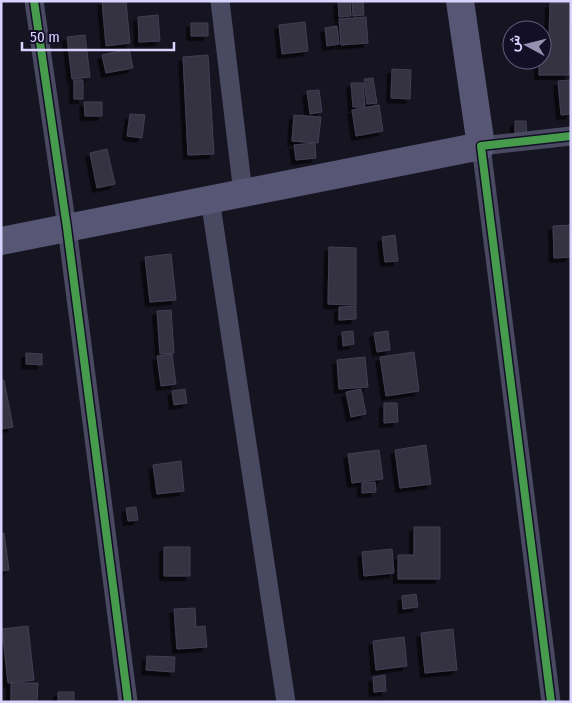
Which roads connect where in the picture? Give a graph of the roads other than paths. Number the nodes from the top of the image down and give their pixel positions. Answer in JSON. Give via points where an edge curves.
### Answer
{"nodes":[{"id":1,"x":34,"y":1,"type":"edge"},
{"id":2,"x":220,"y":1,"type":"edge"},
{"id":3,"x":460,"y":1,"type":"edge"},
{"id":4,"x":571,"y":136,"type":"edge"},
{"id":5,"x":481,"y":146,"type":"junction"},
{"id":6,"x":244,"y":193,"type":"junction"},
{"id":7,"x":210,"y":199,"type":"junction"},
{"id":8,"x":67,"y":228,"type":"junction"},
{"id":9,"x":1,"y":240,"type":"edge"},
{"id":10,"x":128,"y":702,"type":"edge"},
{"id":11,"x":286,"y":702,"type":"edge"},
{"id":12,"x":550,"y":702,"type":"edge"}],
"edges":[{"from":1,"to":8,"type":"street"},
{"from":2,"to":6,"type":"street"},
{"from":3,"to":5,"type":"main road"},
{"from":4,"to":5,"type":"street"},
{"from":5,"to":6,"type":"main road"},
{"from":5,"to":12,"type":"street"},
{"from":6,"to":7,"type":"main road"},
{"from":7,"to":8,"type":"main road"},
{"from":7,"to":11,"type":"street"},
{"from":8,"to":9,"type":"main road"},
{"from":8,"to":10,"type":"street"}]}
